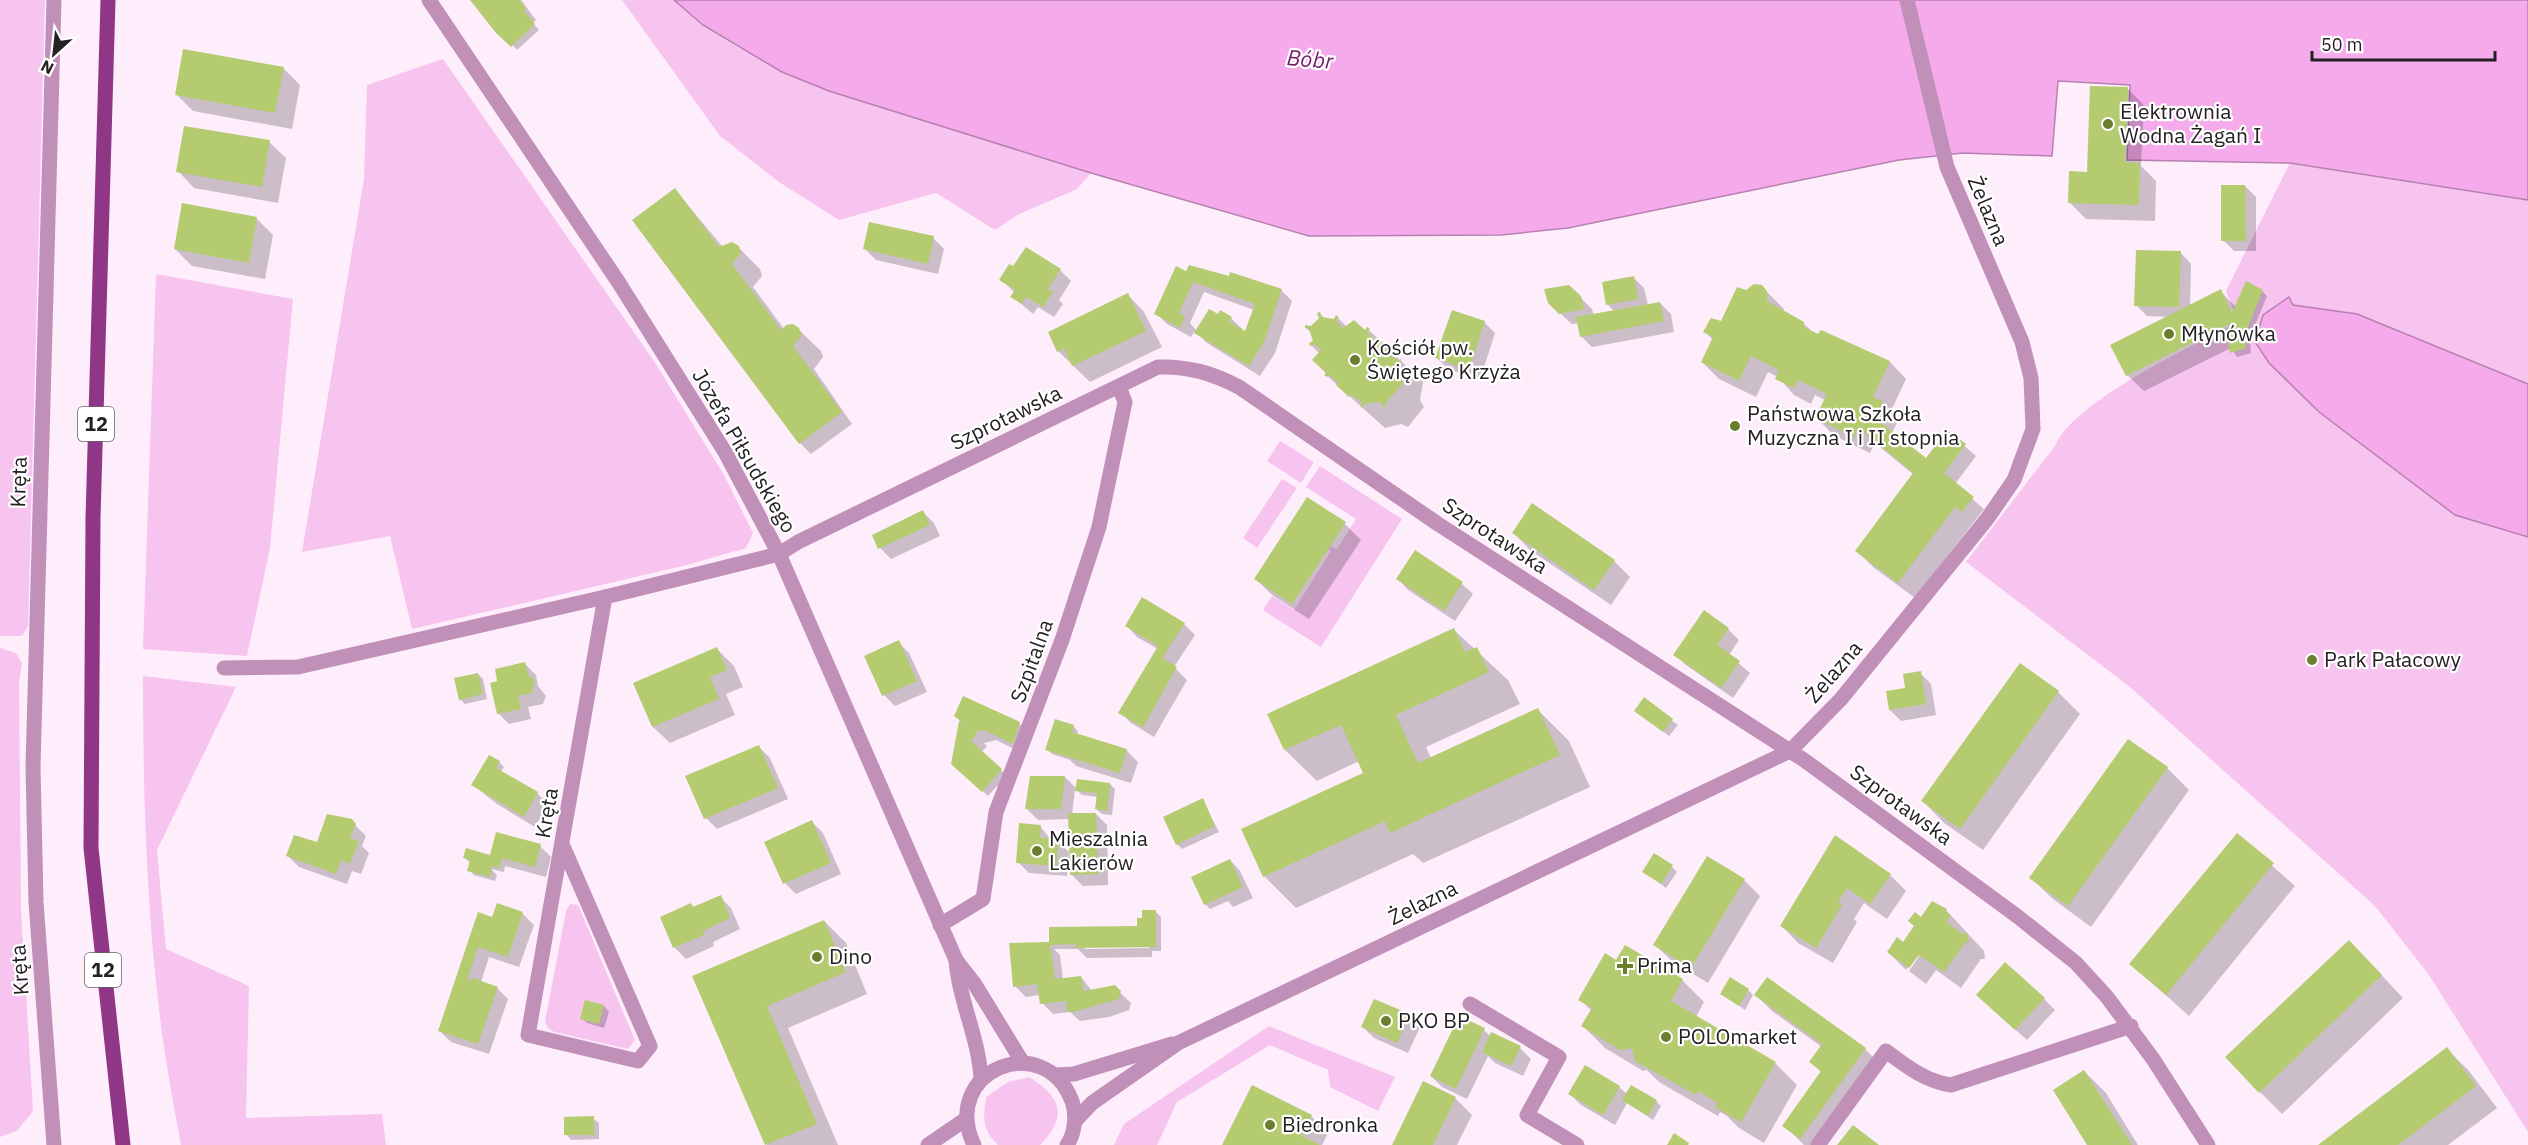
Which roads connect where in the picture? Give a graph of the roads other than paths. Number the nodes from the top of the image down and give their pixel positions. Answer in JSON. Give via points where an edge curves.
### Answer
{"nodes":[{"id":1,"x":54,"y":0,"type":"edge"},
{"id":2,"x":108,"y":0,"type":"edge"},
{"id":3,"x":429,"y":0,"type":"edge"},
{"id":4,"x":1907,"y":0,"type":"edge"},
{"id":5,"x":1119,"y":387,"type":"junction"},
{"id":6,"x":779,"y":554,"type":"junction"},
{"id":7,"x":605,"y":597,"type":"junction"},
{"id":8,"x":224,"y":668,"type":"dead end"},
{"id":9,"x":1790,"y":751,"type":"junction"},
{"id":10,"x":562,"y":844,"type":"junction"},
{"id":11,"x":940,"y":924,"type":"junction"},
{"id":12,"x":956,"y":960,"type":"junction"},
{"id":13,"x":1470,"y":1004,"type":"dead end"},
{"id":14,"x":2131,"y":1026,"type":"junction"},
{"id":15,"x":1178,"y":1043,"type":"junction"},
{"id":16,"x":1023,"y":1063,"type":"junction"},
{"id":17,"x":1056,"y":1076,"type":"junction"},
{"id":18,"x":981,"y":1079,"type":"junction"},
{"id":19,"x":966,"y":1119,"type":"junction"},
{"id":20,"x":1075,"y":1122,"type":"junction"},
{"id":21,"x":54,"y":1145,"type":"edge"},
{"id":22,"x":123,"y":1145,"type":"edge"},
{"id":23,"x":928,"y":1145,"type":"edge"},
{"id":24,"x":974,"y":1145,"type":"edge"},
{"id":25,"x":1067,"y":1145,"type":"edge"},
{"id":26,"x":1577,"y":1145,"type":"edge"},
{"id":27,"x":1818,"y":1145,"type":"edge"},
{"id":28,"x":2208,"y":1145,"type":"edge"}],
"edges":[{"from":1,"to":21,"type":"street","name":"Kręta","via":[[33,767],[36,902]]},
{"from":2,"to":22,"type":"main road","number":"12","via":[[93,518],[91,848]]},
{"from":3,"to":6,"type":"street","name":"Józefa Piłsudskiego","via":[[619,284],[725,452]]},
{"from":4,"to":9,"type":"street","name":"Żelazna","via":[[1947,167],[2022,342],[2031,378],[2033,429],[2014,480],[1987,519],[1841,699]]},
{"from":5,"to":6,"type":"street","name":"Szprotawska"},
{"from":5,"to":9,"type":"street","name":"Szprotawska","via":[[1158,367],[1181,366],[1215,375],[1239,387],[1438,524]]},
{"from":5,"to":11,"type":"street","name":"Szpitalna","via":[[1125,402],[1099,526],[1062,640],[996,812],[983,898]]},
{"from":6,"to":7,"type":"street"},
{"from":6,"to":11,"type":"street","name":"Józefa Piłsudskiego"},
{"from":7,"to":8,"type":"street","via":[[297,667]]},
{"from":7,"to":10,"type":"street","name":"Kręta"},
{"from":9,"to":14,"type":"street","name":"Szprotawska","via":[[2076,963]]},
{"from":9,"to":15,"type":"street","name":"Żelazna"},
{"from":10,"to":10,"type":"street","name":"Kręta","via":[[528,1035],[638,1061],[650,1046]]},
{"from":11,"to":12,"type":"street","name":"Józefa Piłsudskiego"},
{"from":12,"to":16,"type":"street"},
{"from":12,"to":18,"type":"street","via":[[958,987],[975,1037]]},
{"from":13,"to":26,"type":"street","via":[[1559,1057],[1527,1115]]},
{"from":14,"to":27,"type":"street","via":[[1951,1085],[1915,1072],[1886,1051]]},
{"from":14,"to":28,"type":"street","name":"Szprotawska"},
{"from":15,"to":17,"type":"street"},
{"from":15,"to":20,"type":"street","via":[[1092,1103]]},
{"from":16,"to":17,"type":"street","via":[[1040,1066]]},
{"from":16,"to":18,"type":"street","via":[[1000,1067]]},
{"from":17,"to":20,"type":"street","via":[[1074,1105]]},
{"from":18,"to":19,"type":"street","via":[[970,1098]]},
{"from":19,"to":23,"type":"street"},
{"from":19,"to":24,"type":"street"},
{"from":20,"to":25,"type":"street"}]}
